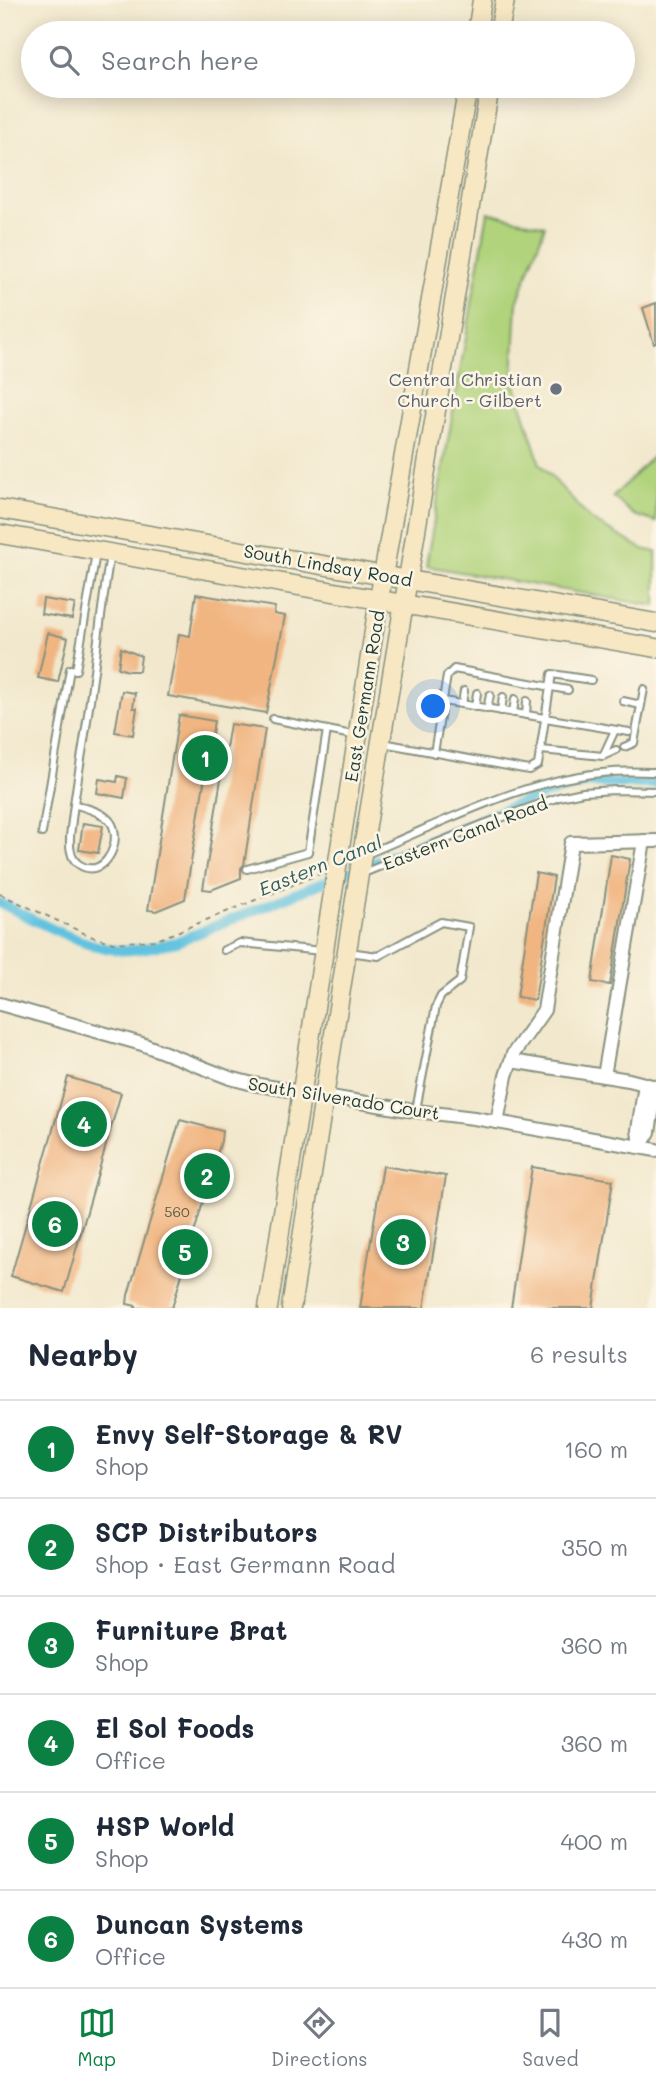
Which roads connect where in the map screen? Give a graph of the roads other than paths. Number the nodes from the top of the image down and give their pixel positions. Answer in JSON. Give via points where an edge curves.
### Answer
{"nodes":[{"id":1,"x":482,"y":0,"type":"edge"},
{"id":2,"x":505,"y":0,"type":"edge"},
{"id":3,"x":479,"y":21,"type":"edge"},
{"id":4,"x":501,"y":21,"type":"edge"},
{"id":5,"x":466,"y":98,"type":"edge"},
{"id":6,"x":488,"y":98,"type":"edge"},
{"id":7,"x":0,"y":509,"type":"edge"},
{"id":8,"x":32,"y":514,"type":"junction"},
{"id":9,"x":0,"y":523,"type":"edge"},
{"id":10,"x":124,"y":530,"type":"junction"},
{"id":11,"x":0,"y":534,"type":"edge"},
{"id":12,"x":29,"y":539,"type":"junction"},
{"id":13,"x":103,"y":552,"type":"junction"},
{"id":14,"x":383,"y":575,"type":"junction"},
{"id":15,"x":408,"y":579,"type":"junction"},
{"id":16,"x":379,"y":600,"type":"junction"},
{"id":17,"x":404,"y":604,"type":"junction"},
{"id":18,"x":656,"y":623,"type":"edge"},
{"id":19,"x":656,"y":648,"type":"edge"},
{"id":20,"x":467,"y":671,"type":"junction"},
{"id":21,"x":481,"y":674,"type":"junction"},
{"id":22,"x":493,"y":676,"type":"junction"},
{"id":23,"x":506,"y":678,"type":"junction"},
{"id":24,"x":591,"y":680,"type":"dead end"},
{"id":25,"x":466,"y":681,"type":"dead end"},
{"id":26,"x":518,"y":681,"type":"junction"},
{"id":27,"x":479,"y":683,"type":"dead end"},
{"id":28,"x":530,"y":683,"type":"junction"},
{"id":29,"x":491,"y":685,"type":"dead end"},
{"id":30,"x":550,"y":687,"type":"junction"},
{"id":31,"x":505,"y":688,"type":"dead end"},
{"id":32,"x":516,"y":690,"type":"dead end"},
{"id":33,"x":568,"y":690,"type":"dead end"},
{"id":34,"x":644,"y":690,"type":"dead end"},
{"id":35,"x":464,"y":691,"type":"dead end"},
{"id":36,"x":529,"y":692,"type":"dead end"},
{"id":37,"x":477,"y":693,"type":"dead end"},
{"id":38,"x":490,"y":695,"type":"dead end"},
{"id":39,"x":503,"y":697,"type":"dead end"},
{"id":40,"x":515,"y":699,"type":"dead end"},
{"id":41,"x":443,"y":701,"type":"junction"},
{"id":42,"x":527,"y":701,"type":"dead end"},
{"id":43,"x":623,"y":701,"type":"dead end"},
{"id":44,"x":462,"y":704,"type":"junction"},
{"id":45,"x":642,"y":705,"type":"junction"},
{"id":46,"x":475,"y":707,"type":"junction"},
{"id":47,"x":487,"y":709,"type":"junction"},
{"id":48,"x":501,"y":711,"type":"junction"},
{"id":49,"x":513,"y":713,"type":"junction"},
{"id":50,"x":526,"y":715,"type":"junction"},
{"id":51,"x":273,"y":719,"type":"dead end"},
{"id":52,"x":545,"y":719,"type":"junction"},
{"id":53,"x":327,"y":730,"type":"junction"},
{"id":54,"x":615,"y":730,"type":"junction"},
{"id":55,"x":629,"y":732,"type":"dead end"},
{"id":56,"x":358,"y":736,"type":"junction"},
{"id":57,"x":381,"y":743,"type":"junction"},
{"id":58,"x":624,"y":747,"type":"dead end"},
{"id":59,"x":541,"y":750,"type":"junction"},
{"id":60,"x":617,"y":750,"type":"dead end"},
{"id":61,"x":434,"y":752,"type":"junction"},
{"id":62,"x":603,"y":756,"type":"junction"},
{"id":63,"x":656,"y":772,"type":"edge"},
{"id":64,"x":656,"y":791,"type":"edge"},
{"id":65,"x":74,"y":804,"type":"junction"},
{"id":66,"x":42,"y":833,"type":"dead end"},
{"id":67,"x":650,"y":841,"type":"edge"},
{"id":68,"x":362,"y":855,"type":"junction"},
{"id":69,"x":247,"y":869,"type":"dead end"},
{"id":70,"x":359,"y":874,"type":"junction"},
{"id":71,"x":224,"y":950,"type":"dead end"},
{"id":72,"x":324,"y":951,"type":"junction"},
{"id":73,"x":347,"y":952,"type":"junction"},
{"id":74,"x":0,"y":1004,"type":"edge"},
{"id":75,"x":511,"y":1061,"type":"junction"},
{"id":76,"x":604,"y":1076,"type":"junction"},
{"id":77,"x":653,"y":1087,"type":"edge"},
{"id":78,"x":301,"y":1093,"type":"junction"},
{"id":79,"x":324,"y":1096,"type":"junction"},
{"id":80,"x":416,"y":1111,"type":"junction"},
{"id":81,"x":497,"y":1122,"type":"junction"},
{"id":82,"x":640,"y":1146,"type":"junction"},
{"id":83,"x":656,"y":1150,"type":"edge"},
{"id":84,"x":268,"y":1308,"type":"edge"},
{"id":85,"x":291,"y":1308,"type":"edge"}],
"edges":[{"from":1,"to":3,"type":"main road"},
{"from":2,"to":4,"type":"main road"},
{"from":5,"to":14,"type":"main road","name":"East Germann Road"},
{"from":6,"to":15,"type":"main road","name":"East Germann Road"},
{"from":7,"to":8,"type":"main road","name":"South Lindsay Road"},
{"from":8,"to":9,"type":"main road","via":[[21,522]]},
{"from":8,"to":10,"type":"main road","name":"South Lindsay Road"},
{"from":10,"to":12,"type":"main road","via":[[51,529]]},
{"from":10,"to":14,"type":"main road","name":"South Lindsay Road"},
{"from":11,"to":12,"type":"main road","name":"South Lindsay Road"},
{"from":12,"to":13,"type":"main road","name":"South Lindsay Road"},
{"from":13,"to":16,"type":"main road","name":"South Lindsay Road"},
{"from":13,"to":65,"type":"lane"},
{"from":13,"to":66,"type":"lane","via":[[76,670],[70,669]]},
{"from":14,"to":15,"type":"main road","name":"South Lindsay Road"},
{"from":14,"to":16,"type":"main road","name":"East Germann Road"},
{"from":15,"to":17,"type":"main road","name":"East Germann Road"},
{"from":15,"to":18,"type":"main road","name":"South Lindsay Road"},
{"from":16,"to":17,"type":"main road","name":"South Lindsay Road"},
{"from":16,"to":56,"type":"main road","name":"East Germann Road"},
{"from":17,"to":19,"type":"main road","name":"South Lindsay Road"},
{"from":17,"to":57,"type":"main road","name":"East Germann Road"},
{"from":20,"to":21,"type":"lane"},
{"from":20,"to":25,"type":"lane"},
{"from":20,"to":41,"type":"lane","via":[[454,669],[447,676]]},
{"from":21,"to":22,"type":"lane"},
{"from":21,"to":27,"type":"lane"},
{"from":22,"to":23,"type":"lane"},
{"from":22,"to":29,"type":"lane"},
{"from":23,"to":26,"type":"lane"},
{"from":23,"to":31,"type":"lane"},
{"from":24,"to":30,"type":"lane","via":[[552,674]]},
{"from":26,"to":28,"type":"lane"},
{"from":26,"to":32,"type":"lane"},
{"from":28,"to":30,"type":"lane"},
{"from":28,"to":36,"type":"lane"},
{"from":30,"to":33,"type":"lane"},
{"from":30,"to":52,"type":"lane"},
{"from":34,"to":45,"type":"lane"},
{"from":35,"to":44,"type":"lane"},
{"from":37,"to":46,"type":"lane"},
{"from":38,"to":47,"type":"lane"},
{"from":39,"to":48,"type":"lane"},
{"from":40,"to":49,"type":"lane"},
{"from":41,"to":44,"type":"lane"},
{"from":41,"to":61,"type":"lane"},
{"from":42,"to":50,"type":"lane"},
{"from":43,"to":45,"type":"lane"},
{"from":44,"to":46,"type":"lane"},
{"from":45,"to":58,"type":"lane","via":[[634,743]]},
{"from":46,"to":47,"type":"lane"},
{"from":47,"to":48,"type":"lane"},
{"from":48,"to":49,"type":"lane"},
{"from":49,"to":50,"type":"lane"},
{"from":50,"to":52,"type":"lane"},
{"from":51,"to":53,"type":"lane"},
{"from":52,"to":54,"type":"lane"},
{"from":52,"to":59,"type":"lane"},
{"from":53,"to":56,"type":"lane"},
{"from":53,"to":69,"type":"lane","via":[[308,852]]},
{"from":54,"to":55,"type":"lane"},
{"from":54,"to":62,"type":"lane"},
{"from":56,"to":72,"type":"main road","name":"East Germann Road"},
{"from":57,"to":61,"type":"lane"},
{"from":57,"to":68,"type":"main road","name":"East Germann Road"},
{"from":59,"to":61,"type":"lane","via":[[538,765],[529,770]]},
{"from":59,"to":62,"type":"lane"},
{"from":60,"to":62,"type":"lane"},
{"from":63,"to":68,"type":"lane","via":[[602,773],[527,789]]},
{"from":64,"to":70,"type":"lane","name":"Eastern Canal Road","via":[[615,790],[559,797]]},
{"from":65,"to":65,"type":"lane","via":[[73,860],[96,867],[108,858],[114,844],[111,823]]},
{"from":67,"to":75,"type":"street","via":[[571,843],[544,1010]]},
{"from":67,"to":76,"type":"street"},
{"from":68,"to":70,"type":"main road","name":"East Germann Road"},
{"from":70,"to":73,"type":"main road","name":"East Germann Road"},
{"from":71,"to":72,"type":"lane","via":[[240,943]]},
{"from":72,"to":78,"type":"main road","name":"East Germann Road"},
{"from":73,"to":79,"type":"main road","name":"East Germann Road"},
{"from":73,"to":80,"type":"lane","via":[[378,956],[441,922],[468,927],[460,981],[436,1006]]},
{"from":74,"to":78,"type":"street","name":"South Silverado Court","via":[[142,1044],[230,1078]]},
{"from":75,"to":76,"type":"street"},
{"from":75,"to":81,"type":"street"},
{"from":76,"to":77,"type":"street"},
{"from":77,"to":82,"type":"street","via":[[649,1132]]},
{"from":78,"to":79,"type":"street","name":"South Silverado Court"},
{"from":78,"to":84,"type":"main road","name":"East Germann Road"},
{"from":79,"to":80,"type":"street","name":"South Silverado Court"},
{"from":79,"to":85,"type":"main road","name":"East Germann Road"},
{"from":80,"to":81,"type":"street","name":"South Silverado Court"},
{"from":81,"to":82,"type":"street","name":"South Silverado Court"},
{"from":82,"to":83,"type":"street","name":"South Silverado Court"}]}
